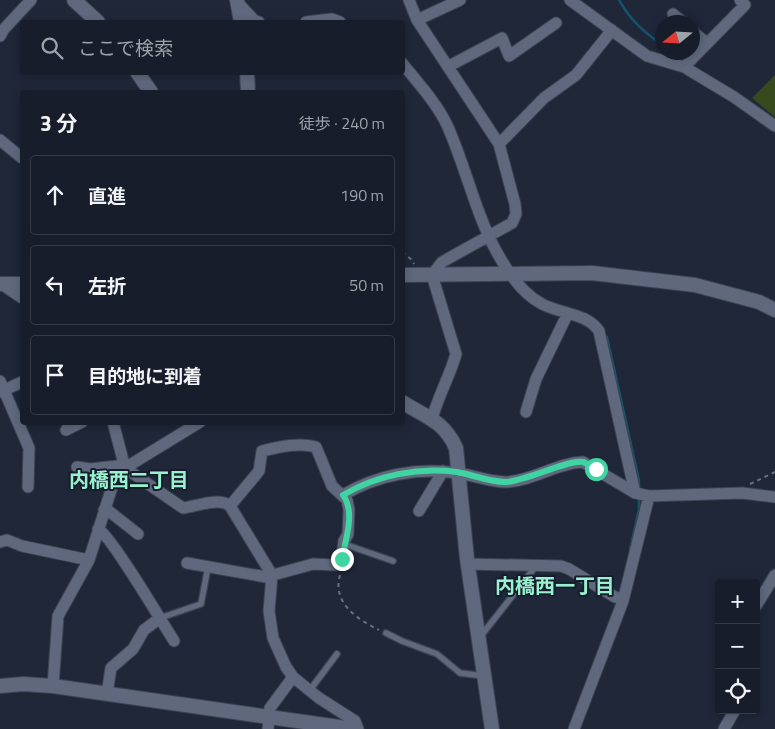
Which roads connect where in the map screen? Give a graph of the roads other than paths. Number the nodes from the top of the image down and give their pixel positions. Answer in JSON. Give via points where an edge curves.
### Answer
{"nodes":[{"id":1,"x":31,"y":0,"type":"edge"},
{"id":2,"x":74,"y":0,"type":"edge"},
{"id":3,"x":409,"y":0,"type":"edge"},
{"id":4,"x":460,"y":0,"type":"edge"},
{"id":5,"x":570,"y":0,"type":"edge"},
{"id":6,"x":742,"y":1,"type":"edge"},
{"id":7,"x":238,"y":2,"type":"edge"},
{"id":8,"x":20,"y":12,"type":"junction"},
{"id":9,"x":25,"y":20,"type":"edge"},
{"id":10,"x":96,"y":20,"type":"edge"},
{"id":11,"x":241,"y":20,"type":"edge"},
{"id":12,"x":254,"y":20,"type":"edge"},
{"id":13,"x":417,"y":20,"type":"junction"},
{"id":14,"x":556,"y":23,"type":"dead end"},
{"id":15,"x":612,"y":30,"type":"junction"},
{"id":16,"x":0,"y":36,"type":"edge"},
{"id":17,"x":700,"y":38,"type":"edge"},
{"id":18,"x":707,"y":44,"type":"junction"},
{"id":19,"x":449,"y":66,"type":"junction"},
{"id":20,"x":405,"y":67,"type":"edge"},
{"id":21,"x":684,"y":67,"type":"junction"},
{"id":22,"x":139,"y":75,"type":"edge"},
{"id":23,"x":247,"y":75,"type":"edge"},
{"id":24,"x":150,"y":90,"type":"edge"},
{"id":25,"x":248,"y":90,"type":"edge"},
{"id":26,"x":775,"y":126,"type":"edge"},
{"id":27,"x":0,"y":140,"type":"edge"},
{"id":28,"x":499,"y":144,"type":"junction"},
{"id":29,"x":20,"y":156,"type":"edge"},
{"id":30,"x":488,"y":238,"type":"junction"},
{"id":31,"x":510,"y":273,"type":"junction"},
{"id":32,"x":409,"y":275,"type":"edge"},
{"id":33,"x":432,"y":275,"type":"junction"},
{"id":34,"x":0,"y":284,"type":"edge"},
{"id":35,"x":20,"y":284,"type":"edge"},
{"id":36,"x":20,"y":297,"type":"edge"},
{"id":37,"x":775,"y":310,"type":"edge"},
{"id":38,"x":568,"y":313,"type":"junction"},
{"id":39,"x":20,"y":383,"type":"edge"},
{"id":40,"x":2,"y":388,"type":"edge"},
{"id":41,"x":405,"y":404,"type":"edge"},
{"id":42,"x":526,"y":412,"type":"dead end"},
{"id":43,"x":432,"y":419,"type":"junction"},
{"id":44,"x":76,"y":425,"type":"edge"},
{"id":45,"x":114,"y":425,"type":"edge"},
{"id":46,"x":195,"y":425,"type":"edge"},
{"id":47,"x":66,"y":430,"type":"dead end"},
{"id":48,"x":77,"y":467,"type":"dead end"},
{"id":49,"x":125,"y":467,"type":"junction"},
{"id":50,"x":443,"y":471,"type":"junction"},
{"id":51,"x":458,"y":473,"type":"junction"},
{"id":52,"x":28,"y":486,"type":"dead end"},
{"id":53,"x":634,"y":493,"type":"junction"},
{"id":54,"x":343,"y":495,"type":"junction"},
{"id":55,"x":649,"y":496,"type":"junction"},
{"id":56,"x":775,"y":497,"type":"edge"},
{"id":57,"x":230,"y":506,"type":"junction"},
{"id":58,"x":104,"y":510,"type":"junction"},
{"id":59,"x":418,"y":511,"type":"dead end"},
{"id":60,"x":98,"y":530,"type":"junction"},
{"id":61,"x":138,"y":534,"type":"dead end"},
{"id":62,"x":0,"y":542,"type":"edge"},
{"id":63,"x":344,"y":544,"type":"junction"},
{"id":64,"x":89,"y":560,"type":"junction"},
{"id":65,"x":393,"y":561,"type":"dead end"},
{"id":66,"x":187,"y":563,"type":"dead end"},
{"id":67,"x":467,"y":564,"type":"junction"},
{"id":68,"x":536,"y":566,"type":"junction"},
{"id":69,"x":208,"y":567,"type":"junction"},
{"id":70,"x":775,"y":574,"type":"edge"},
{"id":71,"x":272,"y":575,"type":"junction"},
{"id":72,"x":623,"y":599,"type":"junction"},
{"id":73,"x":760,"y":599,"type":"edge"},
{"id":74,"x":160,"y":618,"type":"junction"},
{"id":75,"x":386,"y":633,"type":"road end"},
{"id":76,"x":478,"y":633,"type":"junction"},
{"id":77,"x":174,"y":641,"type":"dead end"},
{"id":78,"x":337,"y":654,"type":"dead end"},
{"id":79,"x":484,"y":676,"type":"junction"},
{"id":80,"x":293,"y":677,"type":"junction"},
{"id":81,"x":53,"y":686,"type":"junction"},
{"id":82,"x":1,"y":687,"type":"edge"},
{"id":83,"x":310,"y":690,"type":"junction"},
{"id":84,"x":107,"y":694,"type":"junction"},
{"id":85,"x":733,"y":714,"type":"edge"},
{"id":86,"x":269,"y":724,"type":"edge"},
{"id":87,"x":353,"y":729,"type":"edge"},
{"id":88,"x":358,"y":729,"type":"edge"},
{"id":89,"x":492,"y":729,"type":"edge"},
{"id":90,"x":574,"y":729,"type":"edge"},
{"id":91,"x":724,"y":729,"type":"edge"}],
"edges":[{"from":1,"to":8,"type":"street"},
{"from":2,"to":10,"type":"street"},
{"from":3,"to":13,"type":"street"},
{"from":4,"to":13,"type":"street"},
{"from":5,"to":15,"type":"street"},
{"from":6,"to":18,"type":"street","via":[[745,4]]},
{"from":7,"to":11,"type":"street"},
{"from":7,"to":12,"type":"street"},
{"from":8,"to":9,"type":"street"},
{"from":8,"to":16,"type":"street"},
{"from":13,"to":19,"type":"street"},
{"from":14,"to":19,"type":"street","via":[[509,56],[502,38]]},
{"from":15,"to":21,"type":"street","via":[[647,56]]},
{"from":15,"to":28,"type":"street","via":[[576,74],[544,98]]},
{"from":17,"to":18,"type":"street"},
{"from":18,"to":21,"type":"street"},
{"from":19,"to":28,"type":"street"},
{"from":20,"to":30,"type":"street","via":[[435,104],[447,126]]},
{"from":21,"to":26,"type":"street"},
{"from":22,"to":24,"type":"street"},
{"from":23,"to":25,"type":"street"},
{"from":27,"to":29,"type":"street"},
{"from":28,"to":30,"type":"street","via":[[516,214],[512,223]]},
{"from":30,"to":31,"type":"street"},
{"from":30,"to":33,"type":"street","via":[[442,262]]},
{"from":31,"to":33,"type":"street"},
{"from":31,"to":37,"type":"street","via":[[592,273],[695,285],[759,302]]},
{"from":31,"to":38,"type":"street","via":[[530,296],[543,305]]},
{"from":32,"to":33,"type":"street"},
{"from":33,"to":43,"type":"street","via":[[456,354]]},
{"from":34,"to":35,"type":"street"},
{"from":34,"to":36,"type":"street"},
{"from":38,"to":42,"type":"street","via":[[536,379]]},
{"from":38,"to":53,"type":"street","via":[[594,324],[599,331]]},
{"from":39,"to":40,"type":"street"},
{"from":40,"to":52,"type":"street","via":[[29,448]]},
{"from":41,"to":43,"type":"street"},
{"from":43,"to":51,"type":"street","via":[[450,435],[456,448]]},
{"from":44,"to":47,"type":"street"},
{"from":45,"to":49,"type":"street"},
{"from":46,"to":49,"type":"street"},
{"from":48,"to":49,"type":"street"},
{"from":49,"to":57,"type":"street","via":[[183,508],[216,502],[226,502]]},
{"from":49,"to":58,"type":"street","via":[[112,486]]},
{"from":50,"to":51,"type":"street"},
{"from":50,"to":54,"type":"street","via":[[394,474]]},
{"from":50,"to":59,"type":"street"},
{"from":51,"to":53,"type":"street","via":[[505,482],[583,462]]},
{"from":51,"to":67,"type":"street"},
{"from":53,"to":55,"type":"street"},
{"from":54,"to":57,"type":"street","via":[[332,486],[316,447],[290,446],[262,451],[259,471]]},
{"from":54,"to":63,"type":"street","via":[[349,510],[348,534]]},
{"from":55,"to":56,"type":"street","via":[[736,493]]},
{"from":55,"to":72,"type":"street"},
{"from":57,"to":71,"type":"street"},
{"from":58,"to":60,"type":"street"},
{"from":58,"to":61,"type":"street"},
{"from":60,"to":64,"type":"street"},
{"from":60,"to":74,"type":"street","via":[[103,531]]},
{"from":62,"to":64,"type":"street","via":[[6,540]]},
{"from":63,"to":65,"type":"lane"},
{"from":63,"to":71,"type":"street","via":[[341,563],[313,564]]},
{"from":64,"to":81,"type":"street","via":[[58,616]]},
{"from":66,"to":69,"type":"street"},
{"from":67,"to":68,"type":"street"},
{"from":67,"to":76,"type":"street"},
{"from":68,"to":72,"type":"street","via":[[569,569]]},
{"from":68,"to":76,"type":"lane","via":[[484,632]]},
{"from":69,"to":71,"type":"street","via":[[266,577]]},
{"from":69,"to":74,"type":"lane","via":[[201,604]]},
{"from":70,"to":73,"type":"street"},
{"from":71,"to":80,"type":"street","via":[[269,611],[273,638]]},
{"from":72,"to":90,"type":"street"},
{"from":74,"to":77,"type":"street"},
{"from":74,"to":84,"type":"street","via":[[144,630],[133,649],[111,668]]},
{"from":75,"to":79,"type":"lane","via":[[437,654],[460,673]]},
{"from":76,"to":79,"type":"street"},
{"from":78,"to":83,"type":"lane"},
{"from":79,"to":89,"type":"street"},
{"from":80,"to":83,"type":"street"},
{"from":80,"to":86,"type":"street","via":[[270,708]]},
{"from":81,"to":82,"type":"street","via":[[23,684]]},
{"from":81,"to":84,"type":"street"},
{"from":83,"to":88,"type":"street","via":[[355,721]]},
{"from":84,"to":86,"type":"street"},
{"from":85,"to":91,"type":"street"},
{"from":86,"to":87,"type":"street"}]}
